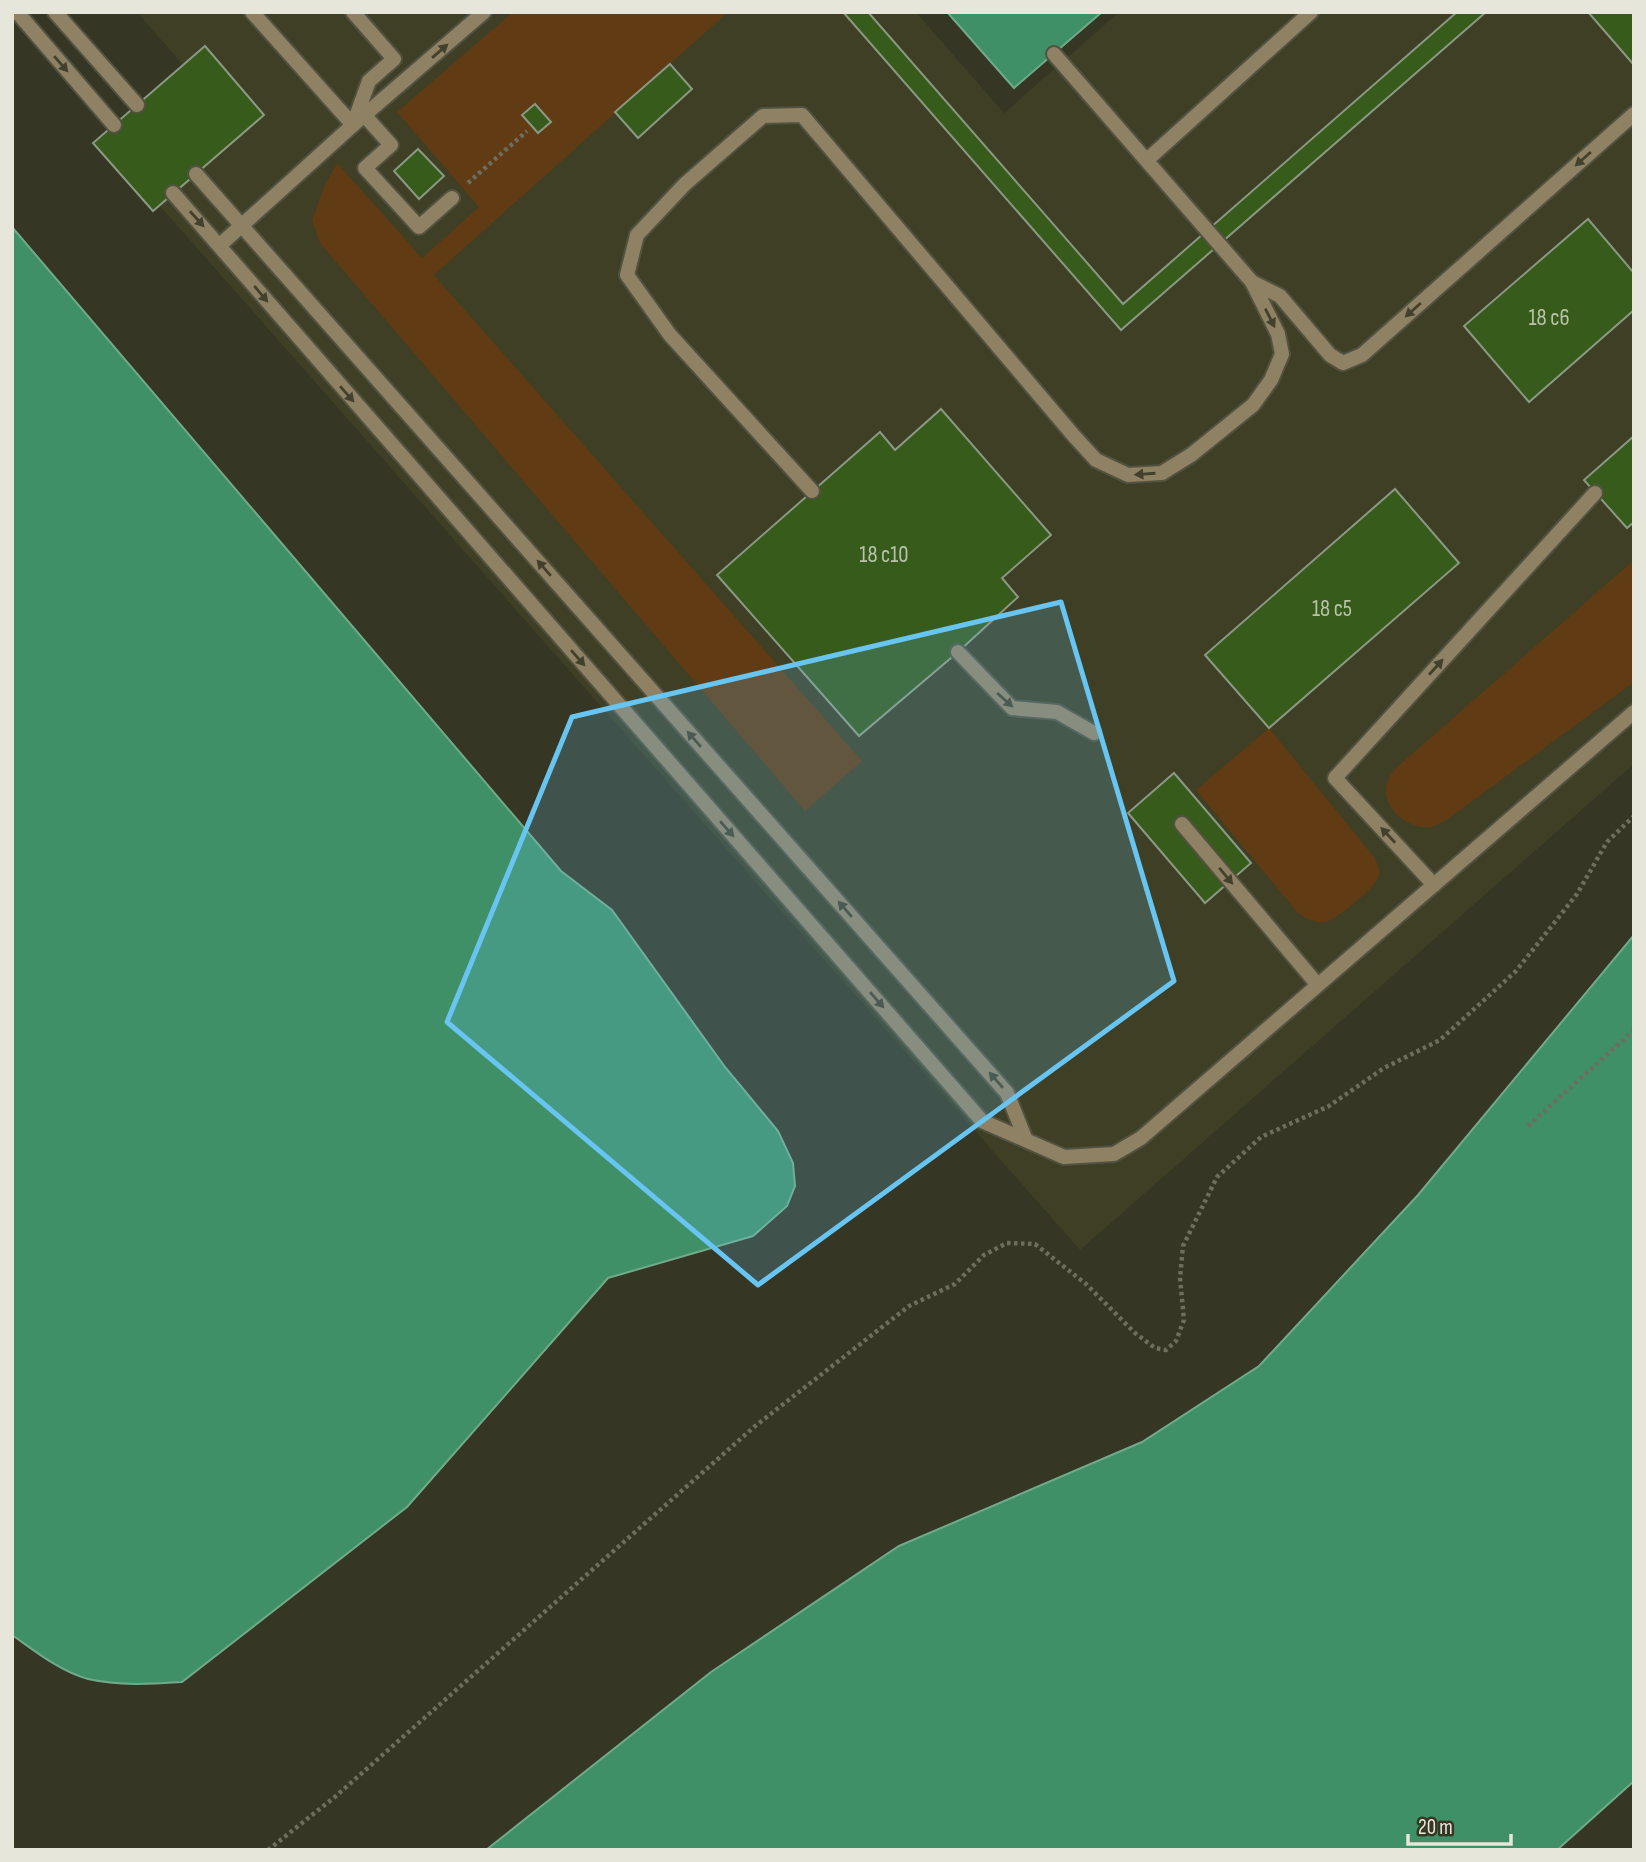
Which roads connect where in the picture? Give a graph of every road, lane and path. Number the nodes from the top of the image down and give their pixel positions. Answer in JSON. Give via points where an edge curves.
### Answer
{"nodes":[{"id":1,"x":17,"y":12,"type":"edge"},
{"id":2,"x":55,"y":12,"type":"edge"},
{"id":3,"x":251,"y":12,"type":"edge"},
{"id":4,"x":354,"y":12,"type":"edge"},
{"id":5,"x":484,"y":12,"type":"edge"},
{"id":6,"x":1311,"y":12,"type":"edge"},
{"id":7,"x":1054,"y":54,"type":"dead end"},
{"id":8,"x":394,"y":59,"type":"junction"},
{"id":9,"x":410,"y":76,"type":"junction"},
{"id":10,"x":137,"y":105,"type":"dead end"},
{"id":11,"x":1634,"y":114,"type":"edge"},
{"id":12,"x":359,"y":120,"type":"junction"},
{"id":13,"x":114,"y":125,"type":"dead end"},
{"id":14,"x":527,"y":131,"type":"dead end"},
{"id":15,"x":1147,"y":160,"type":"junction"},
{"id":16,"x":195,"y":174,"type":"dead end"},
{"id":17,"x":173,"y":193,"type":"dead end"},
{"id":18,"x":452,"y":198,"type":"joint"},
{"id":19,"x":241,"y":227,"type":"junction"},
{"id":20,"x":220,"y":245,"type":"junction"},
{"id":21,"x":1252,"y":282,"type":"junction"},
{"id":22,"x":812,"y":491,"type":"dead end"},
{"id":23,"x":1595,"y":493,"type":"dead end"},
{"id":24,"x":958,"y":652,"type":"dead end"},
{"id":25,"x":1634,"y":712,"type":"edge"},
{"id":26,"x":1094,"y":733,"type":"dead end"},
{"id":27,"x":1634,"y":816,"type":"edge"},
{"id":28,"x":1182,"y":824,"type":"dead end"},
{"id":29,"x":1434,"y":885,"type":"junction"},
{"id":30,"x":1317,"y":984,"type":"junction"},
{"id":31,"x":1634,"y":1030,"type":"edge"},
{"id":32,"x":1528,"y":1126,"type":"dead end"},
{"id":33,"x":1026,"y":1140,"type":"junction"},
{"id":34,"x":268,"y":1850,"type":"edge"}],
"edges":[{"from":1,"to":13,"type":"street","one_way":true},
{"from":2,"to":10,"type":"street"},
{"from":3,"to":12,"type":"street"},
{"from":4,"to":8,"type":"street"},
{"from":9,"to":5,"type":"street","one_way":true},
{"from":6,"to":15,"type":"street"},
{"from":7,"to":15,"type":"street"},
{"from":8,"to":9,"type":"street"},
{"from":8,"to":12,"type":"street","via":[[369,81]]},
{"from":9,"to":12,"type":"street"},
{"from":11,"to":21,"type":"street","one_way":true,"via":[[1362,355],[1343,363],[1330,355],[1280,296]]},
{"from":12,"to":18,"type":"street","via":[[391,145],[365,168],[418,227]]},
{"from":12,"to":19,"type":"street"},
{"from":14,"to":18,"type":"path"},
{"from":15,"to":21,"type":"street"},
{"from":16,"to":19,"type":"street"},
{"from":17,"to":20,"type":"street","one_way":true},
{"from":19,"to":20,"type":"street"},
{"from":33,"to":19,"type":"street","one_way":true,"via":[[1007,1093]]},
{"from":20,"to":33,"type":"street","one_way":true,"via":[[982,1121]]},
{"from":21,"to":22,"type":"street","one_way":true,"via":[[1278,334],[1282,354],[1271,380],[1253,405],[1191,455],[1162,473],[1128,475],[1096,460],[1074,436],[802,115],[763,116],[685,184],[637,235],[627,275],[670,335]]},
{"from":29,"to":23,"type":"street","one_way":true,"via":[[1335,778]]},
{"from":24,"to":26,"type":"street","one_way":true,"via":[[1012,708],[1057,712]]},
{"from":25,"to":29,"type":"street"},
{"from":27,"to":34,"type":"path","via":[[1607,842],[1577,894],[1516,971],[1440,1040],[1384,1068],[1329,1106],[1261,1137],[1217,1177],[1183,1246],[1184,1320],[1176,1341],[1166,1350],[1155,1348],[1135,1333],[1087,1284],[1035,1244],[1007,1243],[984,1255],[955,1284],[909,1306],[754,1427],[417,1727]]},
{"from":28,"to":30,"type":"street","one_way":true},
{"from":29,"to":30,"type":"street"},
{"from":30,"to":33,"type":"street","via":[[1141,1138],[1114,1154],[1063,1157]]},
{"from":31,"to":32,"type":"path"}]}
